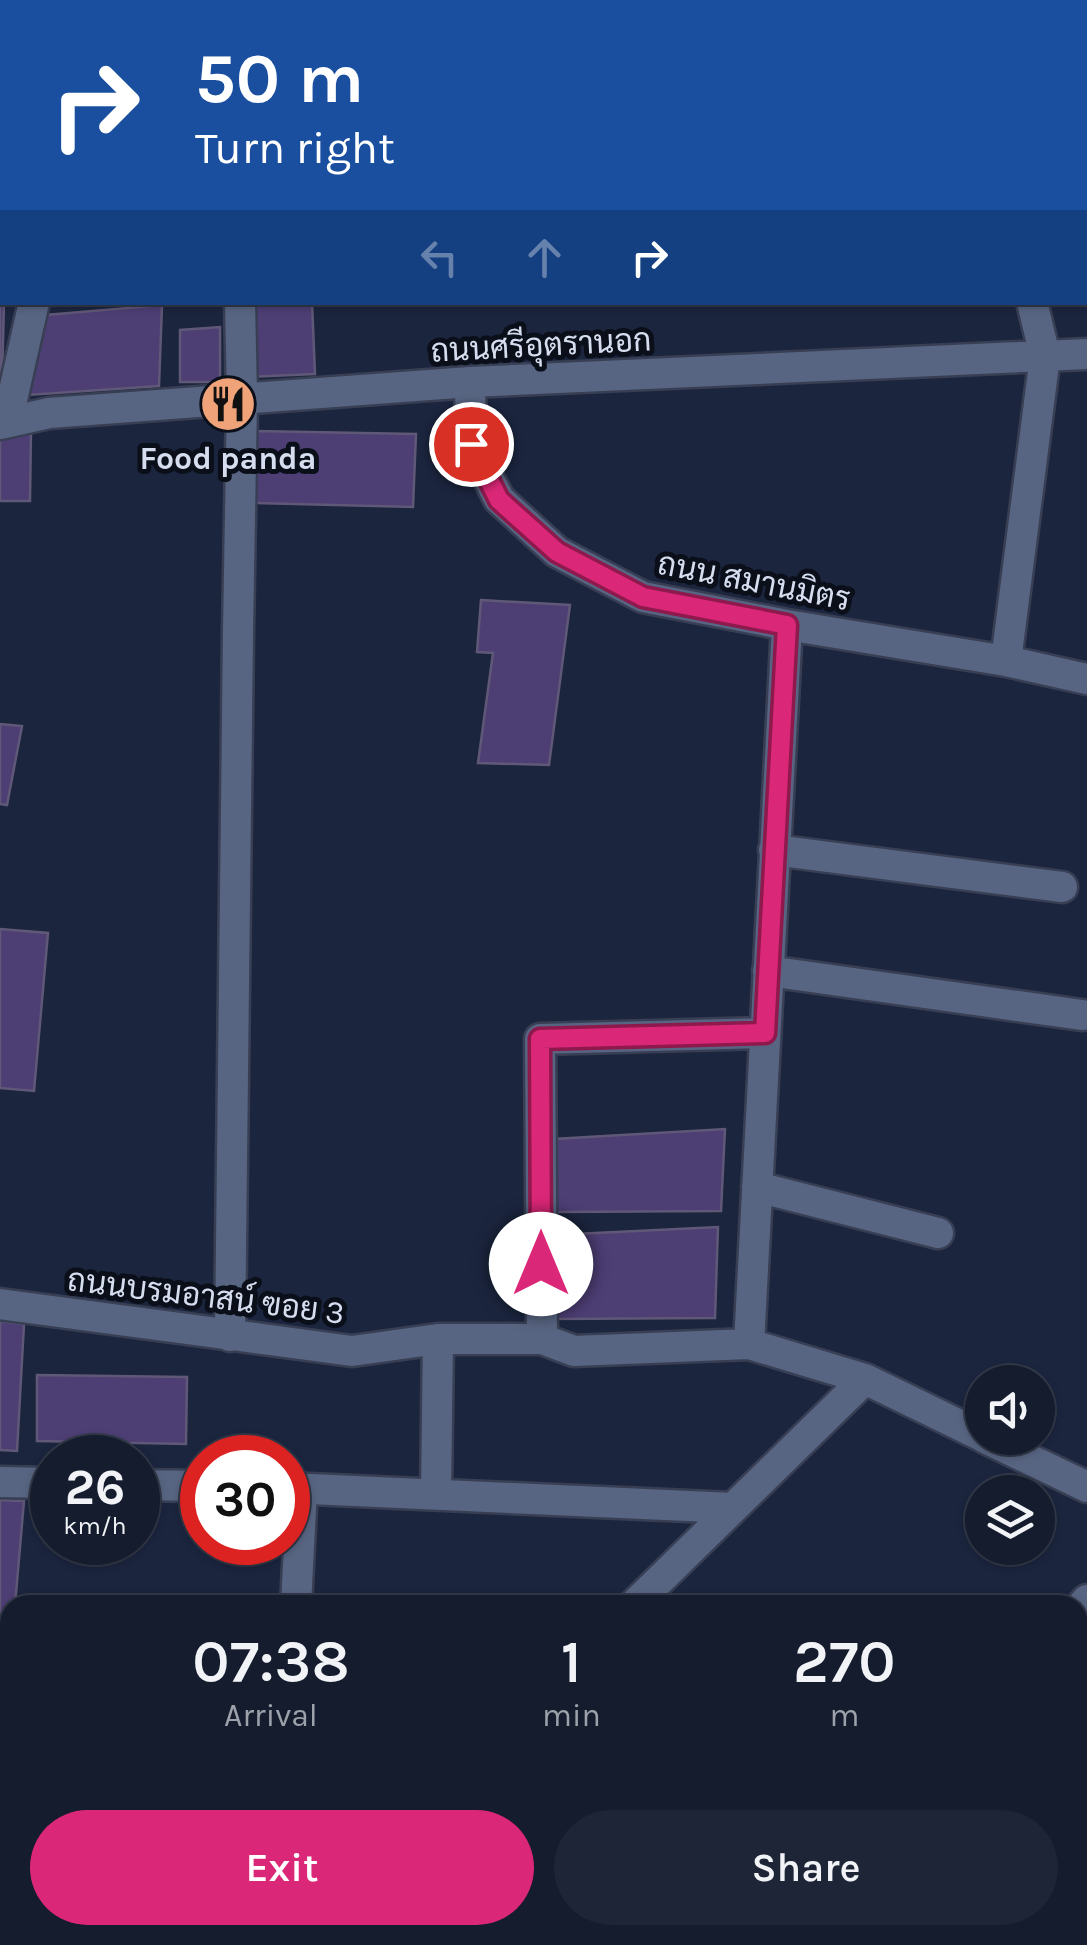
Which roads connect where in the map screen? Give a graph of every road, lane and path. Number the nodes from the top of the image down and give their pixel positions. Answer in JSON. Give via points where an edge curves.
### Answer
{"nodes":[{"id":1,"x":33,"y":305,"type":"edge"},
{"id":2,"x":240,"y":305,"type":"edge"},
{"id":3,"x":1033,"y":305,"type":"edge"},
{"id":4,"x":1087,"y":354,"type":"edge"},
{"id":5,"x":1045,"y":356,"type":"junction"},
{"id":6,"x":470,"y":382,"type":"junction"},
{"id":7,"x":242,"y":399,"type":"junction"},
{"id":8,"x":3,"y":423,"type":"edge"},
{"id":9,"x":787,"y":625,"type":"junction"},
{"id":10,"x":1006,"y":661,"type":"junction"},
{"id":11,"x":1087,"y":680,"type":"edge"},
{"id":12,"x":774,"y":850,"type":"junction"},
{"id":13,"x":1062,"y":888,"type":"dead end"},
{"id":14,"x":768,"y":971,"type":"junction"},
{"id":15,"x":1082,"y":1016,"type":"dead end"},
{"id":16,"x":765,"y":1033,"type":"junction"},
{"id":17,"x":756,"y":1187,"type":"junction"},
{"id":18,"x":938,"y":1233,"type":"dead end"},
{"id":19,"x":0,"y":1304,"type":"edge"},
{"id":20,"x":230,"y":1336,"type":"junction"},
{"id":21,"x":438,"y":1339,"type":"junction"},
{"id":22,"x":542,"y":1339,"type":"junction"},
{"id":23,"x":749,"y":1344,"type":"junction"},
{"id":24,"x":865,"y":1379,"type":"junction"},
{"id":25,"x":965,"y":1428,"type":"edge"},
{"id":26,"x":1021,"y":1455,"type":"edge"},
{"id":27,"x":0,"y":1482,"type":"edge"},
{"id":28,"x":30,"y":1483,"type":"edge"},
{"id":29,"x":1087,"y":1487,"type":"edge"},
{"id":30,"x":310,"y":1489,"type":"edge"},
{"id":31,"x":436,"y":1494,"type":"junction"},
{"id":32,"x":733,"y":1508,"type":"junction"},
{"id":33,"x":296,"y":1565,"type":"edge"},
{"id":34,"x":296,"y":1595,"type":"edge"},
{"id":35,"x":644,"y":1595,"type":"edge"}],
"edges":[{"from":1,"to":8,"type":"street"},
{"from":2,"to":7,"type":"street"},
{"from":3,"to":5,"type":"street"},
{"from":4,"to":5,"type":"street","name":"ถนนศรีอุตรานอก"},
{"from":5,"to":6,"type":"street","name":"ถนนศรีอุตรานอก"},
{"from":5,"to":10,"type":"street"},
{"from":6,"to":7,"type":"street","name":"ถนนศรีอุตรานอก"},
{"from":6,"to":9,"type":"street","name":"ถนน สมานมิตร","via":[[471,444],[499,500],[557,552],[643,597]]},
{"from":7,"to":8,"type":"street","name":"ถนนศรีอุตรานอก","via":[[48,413]]},
{"from":7,"to":20,"type":"street"},
{"from":9,"to":10,"type":"street","name":"ถนน สมานมิตร"},
{"from":9,"to":12,"type":"street"},
{"from":10,"to":11,"type":"street","name":"ถนน สมานมิตร"},
{"from":12,"to":13,"type":"street"},
{"from":12,"to":14,"type":"street"},
{"from":14,"to":15,"type":"street"},
{"from":14,"to":16,"type":"street"},
{"from":16,"to":17,"type":"street"},
{"from":16,"to":22,"type":"street","via":[[540,1039]]},
{"from":17,"to":18,"type":"street"},
{"from":17,"to":23,"type":"street"},
{"from":19,"to":20,"type":"street","name":"ถนนบรมอาสน์ ฃอย 3"},
{"from":20,"to":21,"type":"street","name":"ถนนบรมอาสน์ ฃอย 3","via":[[352,1351]]},
{"from":21,"to":22,"type":"street","name":"ถนนบรมอาสน์ ฃอย 3"},
{"from":21,"to":31,"type":"street"},
{"from":22,"to":23,"type":"street","name":"ถนนบรมอาสน์ ฃอย 3","via":[[574,1351]]},
{"from":23,"to":24,"type":"street","name":"ถนนบรมอาสน์ ฃอย 3"},
{"from":24,"to":25,"type":"street","name":"ถนนบรมอาสน์ ฃอย 3"},
{"from":24,"to":32,"type":"street"},
{"from":26,"to":29,"type":"street","name":"ถนนบรมอาสน์ ฃอย 3"},
{"from":27,"to":28,"type":"street"},
{"from":30,"to":31,"type":"street"},
{"from":31,"to":32,"type":"street"},
{"from":32,"to":35,"type":"street"},
{"from":33,"to":34,"type":"street"}]}
